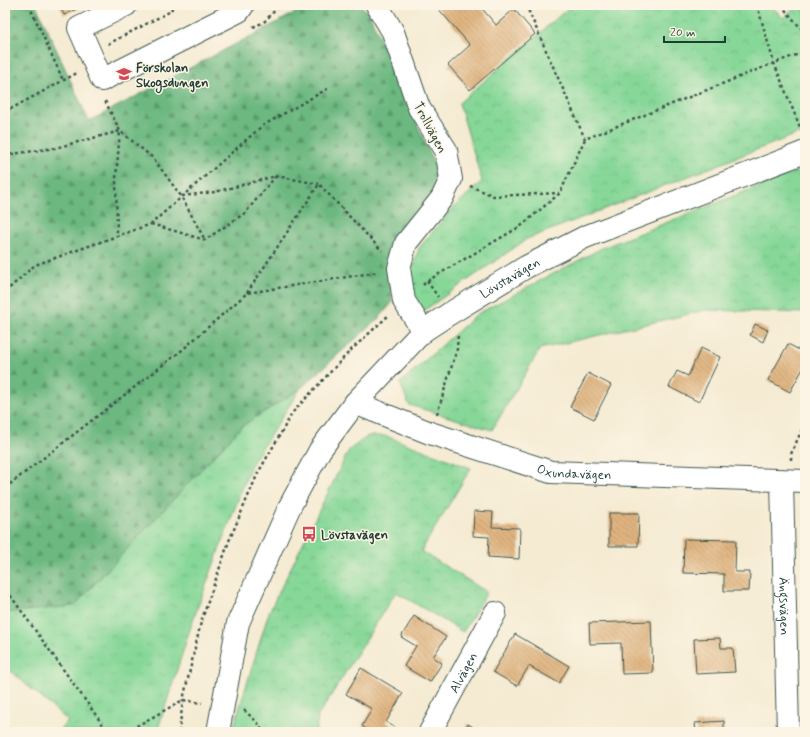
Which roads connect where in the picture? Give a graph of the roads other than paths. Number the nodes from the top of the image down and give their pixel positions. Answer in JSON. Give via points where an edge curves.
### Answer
{"nodes":[{"id":1,"x":126,"y":5,"type":"edge"},
{"id":2,"x":243,"y":5,"type":"edge"},
{"id":3,"x":377,"y":5,"type":"edge"},
{"id":4,"x":804,"y":142,"type":"edge"},
{"id":5,"x":423,"y":331,"type":"junction"},
{"id":6,"x":355,"y":403,"type":"junction"},
{"id":7,"x":793,"y":481,"type":"edge"},
{"id":8,"x":495,"y":613,"type":"dead end"},
{"id":9,"x":218,"y":732,"type":"edge"},
{"id":10,"x":430,"y":732,"type":"edge"},
{"id":11,"x":788,"y":732,"type":"edge"}],
"edges":[{"from":1,"to":2,"type":"street","via":[[79,28],[102,80],[240,11]]},
{"from":3,"to":5,"type":"street","name":"Trollvägen","via":[[393,32],[419,108],[446,150],[451,178],[442,198],[406,242],[399,268],[404,301]]},
{"from":4,"to":5,"type":"street","name":"Lövstavägen","via":[[585,237],[526,267]]},
{"from":5,"to":6,"type":"street","name":"Lövstavägen"},
{"from":6,"to":7,"type":"street","name":"Oxundavägen","via":[[430,433],[550,472]]},
{"from":6,"to":9,"type":"street","name":"Lövstavägen","via":[[320,450],[290,506],[238,623]]},
{"from":7,"to":11,"type":"street","name":"Ängsvägen"},
{"from":8,"to":10,"type":"street","name":"Alvägen"}]}
